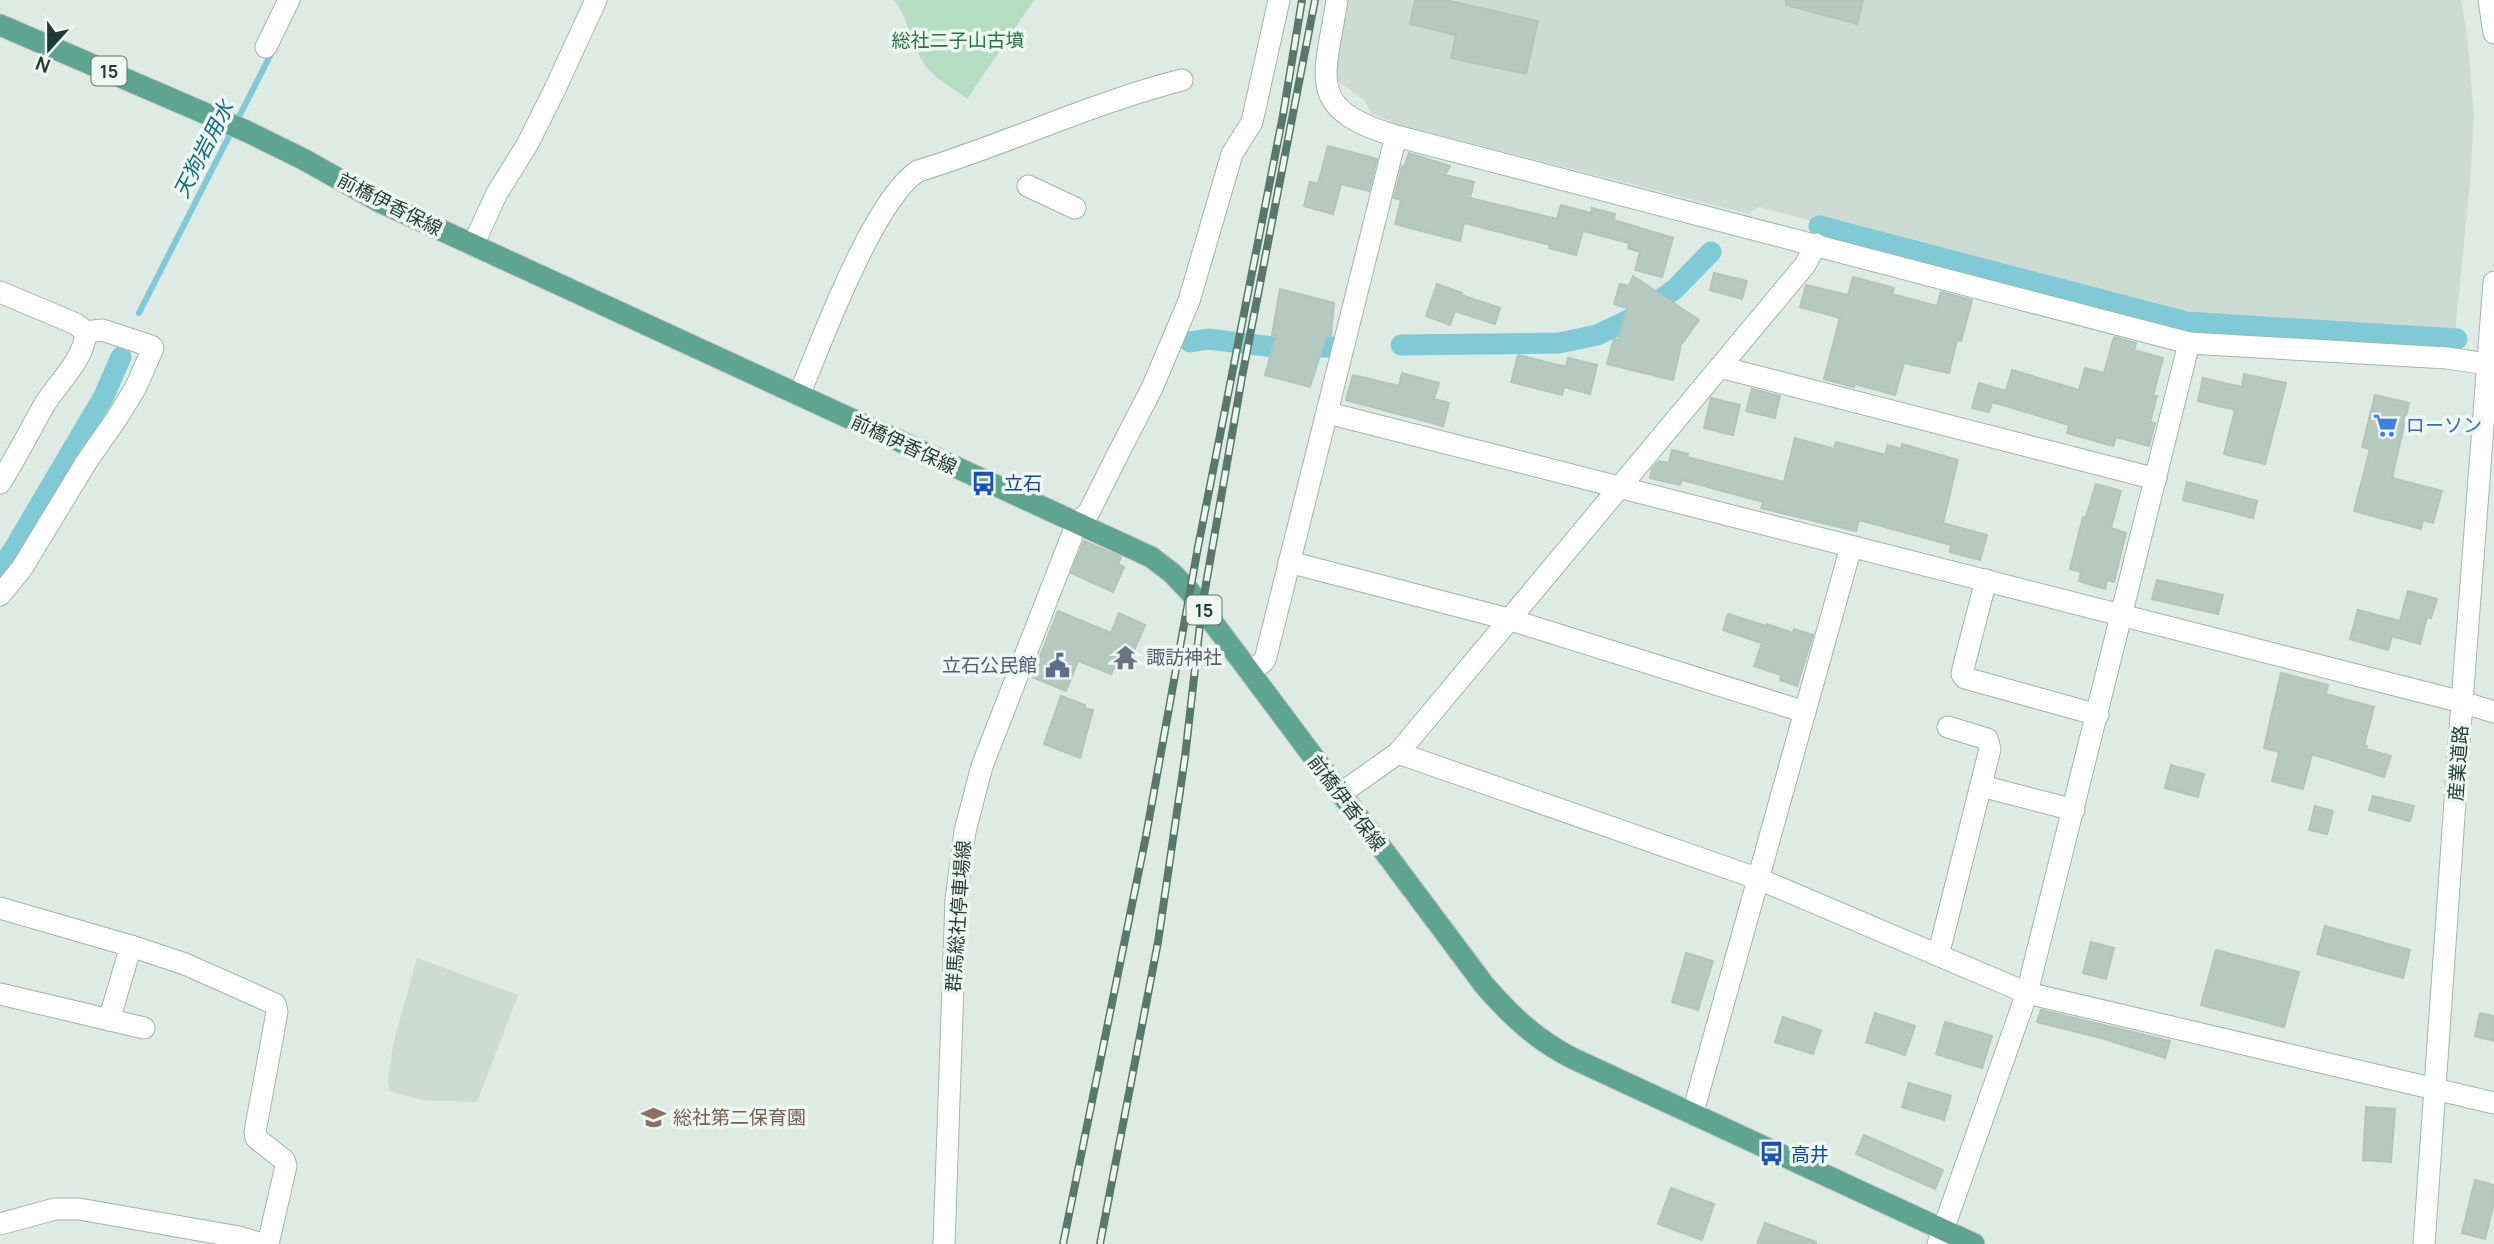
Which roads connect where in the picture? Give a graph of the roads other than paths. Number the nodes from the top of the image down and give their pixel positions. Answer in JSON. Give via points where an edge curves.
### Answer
{"nodes":[{"id":1,"x":289,"y":0,"type":"edge"},
{"id":2,"x":596,"y":0,"type":"edge"},
{"id":3,"x":1279,"y":0,"type":"edge"},
{"id":4,"x":1337,"y":0,"type":"edge"},
{"id":5,"x":2489,"y":0,"type":"edge"},
{"id":6,"x":0,"y":25,"type":"edge"},
{"id":7,"x":2494,"y":33,"type":"edge"},
{"id":8,"x":266,"y":47,"type":"dead end"},
{"id":9,"x":1182,"y":80,"type":"dead end"},
{"id":10,"x":1396,"y":136,"type":"junction"},
{"id":11,"x":1028,"y":186,"type":"dead end"},
{"id":12,"x":1074,"y":208,"type":"dead end"},
{"id":13,"x":1816,"y":244,"type":"junction"},
{"id":14,"x":473,"y":245,"type":"junction"},
{"id":15,"x":2494,"y":282,"type":"edge"},
{"id":16,"x":0,"y":292,"type":"edge"},
{"id":17,"x":86,"y":332,"type":"junction"},
{"id":18,"x":2189,"y":343,"type":"junction"},
{"id":19,"x":2491,"y":364,"type":"edge"},
{"id":20,"x":1720,"y":368,"type":"junction"},
{"id":21,"x":799,"y":396,"type":"junction"},
{"id":22,"x":1328,"y":413,"type":"junction"},
{"id":23,"x":2156,"y":479,"type":"junction"},
{"id":24,"x":0,"y":483,"type":"edge"},
{"id":25,"x":1619,"y":488,"type":"junction"},
{"id":26,"x":1077,"y":523,"type":"junction"},
{"id":27,"x":1852,"y":547,"type":"junction"},
{"id":28,"x":1289,"y":562,"type":"junction"},
{"id":29,"x":1986,"y":580,"type":"junction"},
{"id":30,"x":0,"y":596,"type":"edge"},
{"id":31,"x":2123,"y":614,"type":"junction"},
{"id":32,"x":1508,"y":619,"type":"junction"},
{"id":33,"x":1250,"y":673,"type":"junction"},
{"id":34,"x":2462,"y":702,"type":"junction"},
{"id":35,"x":1805,"y":712,"type":"junction"},
{"id":36,"x":2494,"y":712,"type":"edge"},
{"id":37,"x":2098,"y":715,"type":"junction"},
{"id":38,"x":1948,"y":727,"type":"dead end"},
{"id":39,"x":1398,"y":753,"type":"junction"},
{"id":40,"x":1981,"y":786,"type":"junction"},
{"id":41,"x":1340,"y":794,"type":"junction"},
{"id":42,"x":2074,"y":810,"type":"junction"},
{"id":43,"x":1759,"y":879,"type":"junction"},
{"id":44,"x":0,"y":908,"type":"edge"},
{"id":45,"x":131,"y":946,"type":"junction"},
{"id":46,"x":1936,"y":954,"type":"junction"},
{"id":47,"x":2028,"y":993,"type":"junction"},
{"id":48,"x":0,"y":994,"type":"edge"},
{"id":49,"x":109,"y":1020,"type":"junction"},
{"id":50,"x":144,"y":1028,"type":"dead end"},
{"id":51,"x":2435,"y":1089,"type":"junction"},
{"id":52,"x":2494,"y":1103,"type":"edge"},
{"id":53,"x":1693,"y":1112,"type":"junction"},
{"id":54,"x":0,"y":1224,"type":"edge"},
{"id":55,"x":1941,"y":1237,"type":"edge"},
{"id":56,"x":219,"y":1239,"type":"edge"},
{"id":57,"x":3,"y":1244,"type":"edge"},
{"id":58,"x":262,"y":1244,"type":"edge"},
{"id":59,"x":268,"y":1244,"type":"edge"},
{"id":60,"x":944,"y":1244,"type":"edge"},
{"id":61,"x":1974,"y":1244,"type":"edge"},
{"id":62,"x":2424,"y":1244,"type":"edge"}],
"edges":[{"from":1,"to":8,"type":"street"},
{"from":2,"to":14,"type":"street"},
{"from":3,"to":26,"type":"street","name":"群馬総社停車場線","via":[[1252,122],[1232,154],[1189,300],[1152,388],[1088,512]]},
{"from":4,"to":10,"type":"street","via":[[1327,92],[1347,115]]},
{"from":5,"to":7,"type":"street"},
{"from":6,"to":14,"type":"main road","name":"前橋伊香保線","number":"15","via":[[246,131]]},
{"from":9,"to":21,"type":"street","via":[[1088,109],[909,177],[881,216],[852,271]]},
{"from":10,"to":13,"type":"street"},
{"from":10,"to":22,"type":"street"},
{"from":11,"to":12,"type":"street"},
{"from":13,"to":18,"type":"street"},
{"from":13,"to":20,"type":"street","via":[[1805,265]]},
{"from":14,"to":21,"type":"main road","name":"前橋伊香保線","number":"15"},
{"from":15,"to":19,"type":"street","name":"産業道路"},
{"from":16,"to":17,"type":"street"},
{"from":17,"to":24,"type":"street","via":[[78,357]]},
{"from":17,"to":30,"type":"street","via":[[102,330],[152,347],[136,387]]},
{"from":18,"to":19,"type":"street"},
{"from":18,"to":23,"type":"street"},
{"from":19,"to":34,"type":"street","name":"産業道路"},
{"from":20,"to":23,"type":"street"},
{"from":20,"to":25,"type":"street"},
{"from":21,"to":26,"type":"main road","name":"前橋伊香保線","number":"15"},
{"from":22,"to":25,"type":"street"},
{"from":22,"to":28,"type":"street"},
{"from":23,"to":31,"type":"street"},
{"from":25,"to":27,"type":"street"},
{"from":25,"to":32,"type":"street"},
{"from":26,"to":33,"type":"main road","name":"前橋伊香保線","number":"15","via":[[1163,565],[1190,592]]},
{"from":26,"to":60,"type":"street","name":"群馬総社停車場線","via":[[989,745],[965,831],[956,909]]},
{"from":27,"to":29,"type":"street"},
{"from":27,"to":35,"type":"street"},
{"from":28,"to":32,"type":"street"},
{"from":28,"to":33,"type":"street","via":[[1265,660]]},
{"from":29,"to":31,"type":"street"},
{"from":29,"to":37,"type":"street","via":[[1962,674],[1965,678]]},
{"from":31,"to":34,"type":"street"},
{"from":31,"to":37,"type":"street"},
{"from":32,"to":35,"type":"street"},
{"from":32,"to":39,"type":"street"},
{"from":33,"to":41,"type":"main road","name":"前橋伊香保線","number":"15"},
{"from":34,"to":36,"type":"street"},
{"from":34,"to":51,"type":"street","name":"産業道路"},
{"from":35,"to":43,"type":"street"},
{"from":37,"to":42,"type":"street"},
{"from":38,"to":40,"type":"street","via":[[1987,739],[1990,749]]},
{"from":39,"to":41,"type":"street"},
{"from":39,"to":43,"type":"street"},
{"from":40,"to":42,"type":"street"},
{"from":40,"to":46,"type":"street"},
{"from":41,"to":53,"type":"main road","name":"前橋伊香保線","number":"15","via":[[1485,986],[1522,1026],[1555,1049]]},
{"from":42,"to":47,"type":"street"},
{"from":43,"to":46,"type":"street"},
{"from":43,"to":53,"type":"street"},
{"from":44,"to":45,"type":"street"},
{"from":45,"to":49,"type":"street"},
{"from":45,"to":59,"type":"street","via":[[275,1004],[255,1132],[286,1167]]},
{"from":46,"to":47,"type":"street"},
{"from":47,"to":51,"type":"street"},
{"from":47,"to":55,"type":"street"},
{"from":48,"to":49,"type":"street"},
{"from":49,"to":50,"type":"street"},
{"from":51,"to":52,"type":"street"},
{"from":51,"to":62,"type":"street","name":"産業道路"},
{"from":53,"to":55,"type":"main road","name":"前橋伊香保線","number":"15"},
{"from":54,"to":56,"type":"street","via":[[55,1209],[79,1209]]},
{"from":54,"to":57,"type":"street"},
{"from":55,"to":61,"type":"main road","name":"前橋伊香保線","number":"15"},
{"from":56,"to":58,"type":"street"}]}
